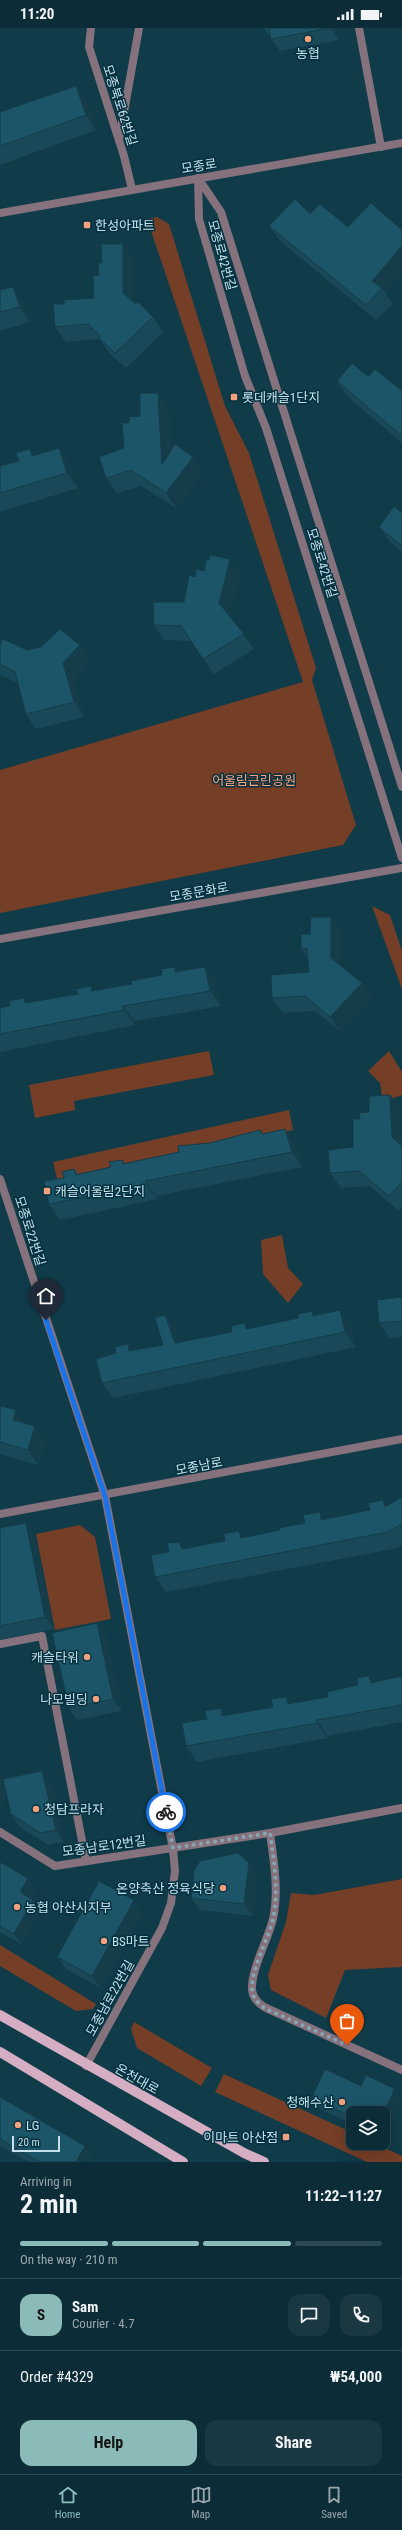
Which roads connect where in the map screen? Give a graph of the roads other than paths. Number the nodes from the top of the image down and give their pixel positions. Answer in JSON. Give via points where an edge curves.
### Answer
{"nodes":[{"id":1,"x":91,"y":28,"type":"edge"},
{"id":2,"x":139,"y":28,"type":"edge"},
{"id":3,"x":359,"y":28,"type":"edge"},
{"id":4,"x":119,"y":140,"type":"junction"},
{"id":5,"x":402,"y":143,"type":"edge"},
{"id":6,"x":381,"y":147,"type":"junction"},
{"id":7,"x":198,"y":178,"type":"junction"},
{"id":8,"x":132,"y":189,"type":"junction"},
{"id":9,"x":0,"y":214,"type":"edge"},
{"id":10,"x":402,"y":787,"type":"edge"},
{"id":11,"x":402,"y":858,"type":"edge"},
{"id":12,"x":402,"y":868,"type":"edge"},
{"id":13,"x":0,"y":939,"type":"edge"},
{"id":14,"x":0,"y":1179,"type":"edge"},
{"id":15,"x":402,"y":1439,"type":"edge"},
{"id":16,"x":105,"y":1496,"type":"junction"},
{"id":17,"x":0,"y":1514,"type":"edge"},
{"id":18,"x":0,"y":1644,"type":"edge"},
{"id":19,"x":402,"y":1808,"type":"edge"},
{"id":20,"x":0,"y":1832,"type":"edge"},
{"id":21,"x":270,"y":1833,"type":"junction"},
{"id":22,"x":173,"y":1848,"type":"junction"},
{"id":23,"x":86,"y":1861,"type":"junction"},
{"id":24,"x":0,"y":2016,"type":"edge"},
{"id":25,"x":0,"y":2052,"type":"edge"},
{"id":26,"x":86,"y":2066,"type":"junction"},
{"id":27,"x":402,"y":2070,"type":"edge"},
{"id":28,"x":183,"y":2162,"type":"edge"},
{"id":29,"x":264,"y":2162,"type":"edge"}],
"edges":[{"from":1,"to":4,"type":"street","name":"모종북로62번길","via":[[89,47]]},
{"from":2,"to":4,"type":"street"},
{"from":3,"to":6,"type":"street"},
{"from":4,"to":8,"type":"street","name":"모종북로62번길"},
{"from":5,"to":6,"type":"street","name":"모종로"},
{"from":6,"to":7,"type":"street","name":"모종로"},
{"from":7,"to":8,"type":"street","name":"모종로"},
{"from":7,"to":10,"type":"street","name":"모종로42번길","via":[[221,212]]},
{"from":7,"to":11,"type":"street","name":"모종로42번길","via":[[199,219],[245,376],[266,428]]},
{"from":8,"to":9,"type":"street","name":"모종로"},
{"from":12,"to":13,"type":"street","name":"모종문화로"},
{"from":14,"to":16,"type":"street","name":"모종로22번길"},
{"from":15,"to":16,"type":"street","name":"모종남로"},
{"from":16,"to":17,"type":"street","name":"모종남로"},
{"from":16,"to":22,"type":"street","name":"모종남로22번길"},
{"from":18,"to":23,"type":"street","via":[[42,1636]]},
{"from":19,"to":21,"type":"street","name":"모종남로12번길"},
{"from":20,"to":23,"type":"street","name":"모종남로12번길","via":[[55,1866]]},
{"from":21,"to":22,"type":"street","name":"모종남로12번길"},
{"from":21,"to":27,"type":"street","via":[[276,1894],[273,1919],[254,1978],[252,1991],[255,2000],[264,2008]]},
{"from":22,"to":23,"type":"street","name":"모종남로12번길"},
{"from":22,"to":26,"type":"street","name":"모종남로22번길","via":[[175,1872],[171,1903],[162,1928]]},
{"from":24,"to":26,"type":"main road","name":"온천대로"},
{"from":25,"to":28,"type":"main road"},
{"from":26,"to":29,"type":"main road","name":"온천대로"}]}
